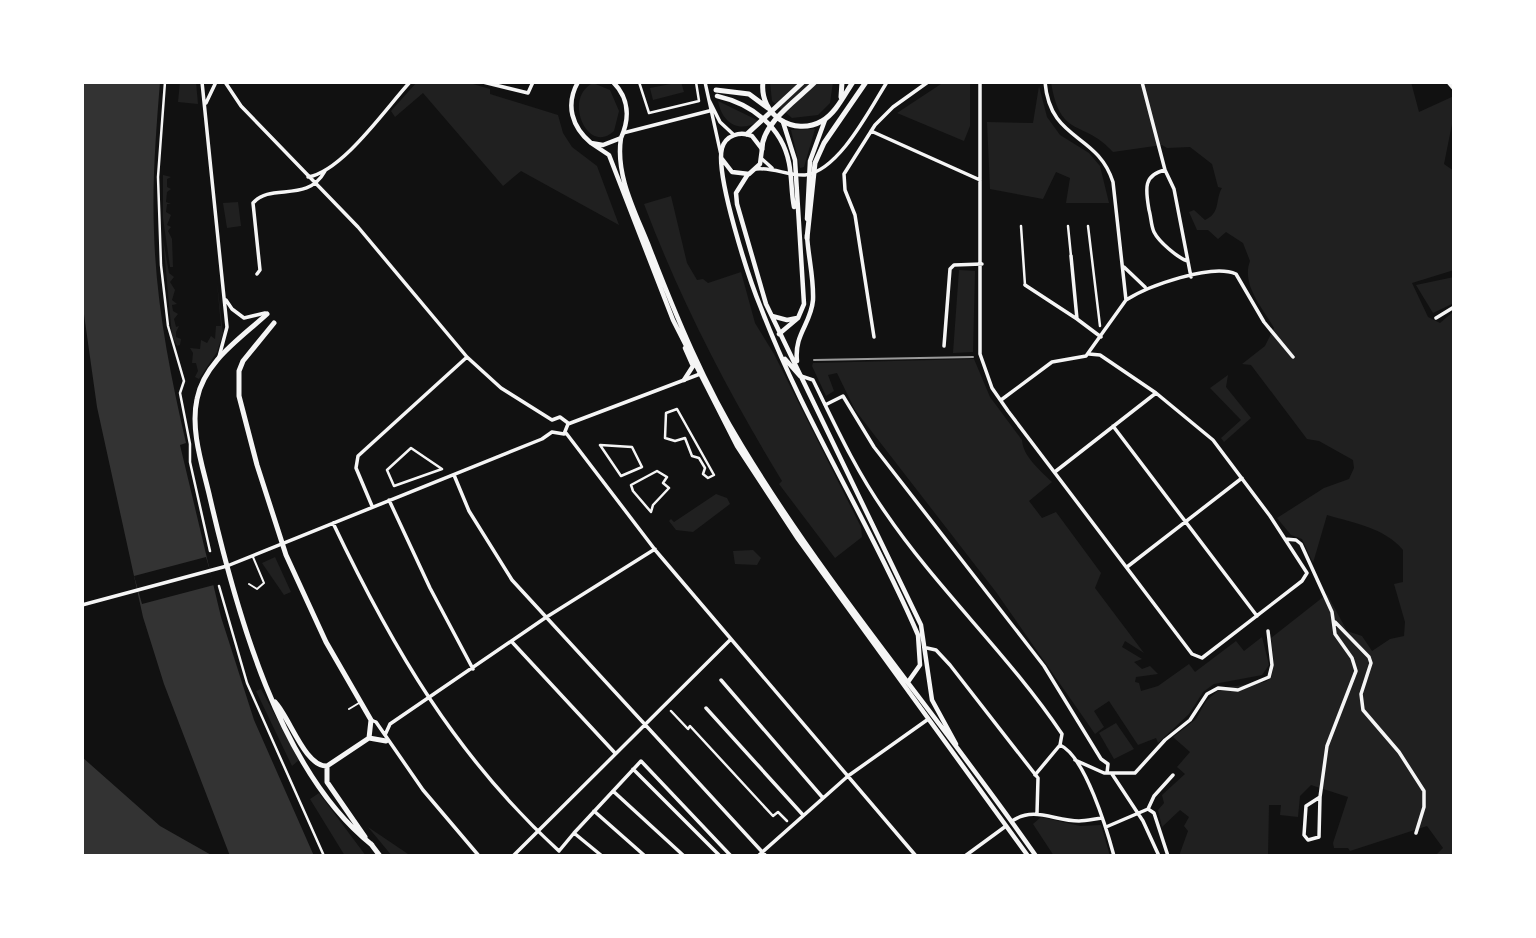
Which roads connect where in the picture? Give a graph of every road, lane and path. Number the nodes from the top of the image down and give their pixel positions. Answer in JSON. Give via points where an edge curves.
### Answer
{"nodes":[{"id":1,"x":165,"y":82,"type":"edge"},
{"id":2,"x":202,"y":82,"type":"edge"},
{"id":3,"x":216,"y":82,"type":"edge"},
{"id":4,"x":226,"y":82,"type":"edge"},
{"id":5,"x":410,"y":82,"type":"edge"},
{"id":6,"x":483,"y":82,"type":"edge"},
{"id":7,"x":533,"y":82,"type":"edge"},
{"id":8,"x":577,"y":82,"type":"edge"},
{"id":9,"x":614,"y":82,"type":"edge"},
{"id":10,"x":639,"y":82,"type":"edge"},
{"id":11,"x":696,"y":82,"type":"edge"},
{"id":12,"x":705,"y":82,"type":"edge"},
{"id":13,"x":763,"y":82,"type":"edge"},
{"id":14,"x":803,"y":82,"type":"edge"},
{"id":15,"x":815,"y":82,"type":"edge"},
{"id":16,"x":842,"y":82,"type":"edge"},
{"id":17,"x":853,"y":82,"type":"edge"},
{"id":18,"x":866,"y":82,"type":"edge"},
{"id":19,"x":887,"y":82,"type":"edge"},
{"id":20,"x":928,"y":82,"type":"edge"},
{"id":21,"x":980,"y":82,"type":"edge"},
{"id":22,"x":1045,"y":82,"type":"edge"},
{"id":23,"x":1142,"y":82,"type":"edge"},
{"id":24,"x":1448,"y":82,"type":"edge"},
{"id":25,"x":1454,"y":89,"type":"edge"},
{"id":26,"x":717,"y":93,"type":"joint"},
{"id":27,"x":708,"y":98,"type":"junction"},
{"id":28,"x":840,"y":100,"type":"junction"},
{"id":29,"x":206,"y":105,"type":"junction"},
{"id":30,"x":768,"y":108,"type":"junction"},
{"id":31,"x":709,"y":111,"type":"junction"},
{"id":32,"x":825,"y":120,"type":"junction"},
{"id":33,"x":783,"y":122,"type":"junction"},
{"id":34,"x":871,"y":131,"type":"junction"},
{"id":35,"x":749,"y":132,"type":"junction"},
{"id":36,"x":622,"y":135,"type":"junction"},
{"id":37,"x":734,"y":135,"type":"junction"},
{"id":38,"x":591,"y":143,"type":"junction"},
{"id":39,"x":762,"y":149,"type":"junction"},
{"id":40,"x":722,"y":158,"type":"junction"},
{"id":41,"x":763,"y":160,"type":"junction"},
{"id":42,"x":760,"y":169,"type":"junction"},
{"id":43,"x":774,"y":169,"type":"junction"},
{"id":44,"x":1165,"y":170,"type":"junction"},
{"id":45,"x":325,"y":171,"type":"junction"},
{"id":46,"x":749,"y":174,"type":"junction"},
{"id":47,"x":308,"y":177,"type":"junction"},
{"id":48,"x":980,"y":180,"type":"junction"},
{"id":49,"x":316,"y":184,"type":"junction"},
{"id":50,"x":797,"y":222,"type":"junction"},
{"id":51,"x":1021,"y":226,"type":"dead end"},
{"id":52,"x":1068,"y":226,"type":"dead end"},
{"id":53,"x":1088,"y":226,"type":"dead end"},
{"id":54,"x":807,"y":238,"type":"junction"},
{"id":55,"x":1071,"y":256,"type":"joint"},
{"id":56,"x":1187,"y":261,"type":"junction"},
{"id":57,"x":982,"y":264,"type":"junction"},
{"id":58,"x":1123,"y":265,"type":"junction"},
{"id":59,"x":257,"y":274,"type":"dead end"},
{"id":60,"x":1191,"y":277,"type":"junction"},
{"id":61,"x":1025,"y":285,"type":"joint"},
{"id":62,"x":1145,"y":288,"type":"junction"},
{"id":63,"x":225,"y":299,"type":"junction"},
{"id":64,"x":1126,"y":300,"type":"junction"},
{"id":65,"x":1454,"y":307,"type":"edge"},
{"id":66,"x":266,"y":314,"type":"joint"},
{"id":67,"x":772,"y":316,"type":"junction"},
{"id":68,"x":798,"y":318,"type":"junction"},
{"id":69,"x":1436,"y":318,"type":"dead end"},
{"id":70,"x":1077,"y":319,"type":"junction"},
{"id":71,"x":274,"y":323,"type":"dead end"},
{"id":72,"x":1100,"y":326,"type":"dead end"},
{"id":73,"x":780,"y":333,"type":"junction"},
{"id":74,"x":874,"y":337,"type":"dead end"},
{"id":75,"x":1101,"y":337,"type":"junction"},
{"id":76,"x":683,"y":340,"type":"junction"},
{"id":77,"x":776,"y":341,"type":"junction"},
{"id":78,"x":1098,"y":342,"type":"junction"},
{"id":79,"x":944,"y":346,"type":"dead end"},
{"id":80,"x":1089,"y":354,"type":"junction"},
{"id":81,"x":1100,"y":355,"type":"junction"},
{"id":82,"x":467,"y":357,"type":"junction"},
{"id":83,"x":1293,"y":357,"type":"dead end"},
{"id":84,"x":783,"y":358,"type":"junction"},
{"id":85,"x":218,"y":359,"type":"junction"},
{"id":86,"x":797,"y":366,"type":"junction"},
{"id":87,"x":701,"y":371,"type":"junction"},
{"id":88,"x":801,"y":376,"type":"junction"},
{"id":89,"x":692,"y":379,"type":"junction"},
{"id":90,"x":684,"y":380,"type":"junction"},
{"id":91,"x":703,"y":382,"type":"junction"},
{"id":92,"x":1156,"y":393,"type":"junction"},
{"id":93,"x":1001,"y":401,"type":"junction"},
{"id":94,"x":825,"y":405,"type":"junction"},
{"id":95,"x":552,"y":420,"type":"junction"},
{"id":96,"x":568,"y":424,"type":"junction"},
{"id":97,"x":1113,"y":426,"type":"junction"},
{"id":98,"x":552,"y":432,"type":"junction"},
{"id":99,"x":566,"y":433,"type":"junction"},
{"id":100,"x":665,"y":438,"type":"joint"},
{"id":101,"x":598,"y":447,"type":"joint"},
{"id":102,"x":387,"y":470,"type":"joint"},
{"id":103,"x":1055,"y":472,"type":"junction"},
{"id":104,"x":454,"y":475,"type":"junction"},
{"id":105,"x":667,"y":477,"type":"joint"},
{"id":106,"x":1243,"y":478,"type":"junction"},
{"id":107,"x":389,"y":500,"type":"junction"},
{"id":108,"x":373,"y":507,"type":"junction"},
{"id":109,"x":1184,"y":522,"type":"junction"},
{"id":110,"x":333,"y":523,"type":"junction"},
{"id":111,"x":1286,"y":539,"type":"junction"},
{"id":112,"x":282,"y":543,"type":"junction"},
{"id":113,"x":655,"y":549,"type":"junction"},
{"id":114,"x":210,"y":551,"type":"dead end"},
{"id":115,"x":252,"y":556,"type":"junction"},
{"id":116,"x":227,"y":566,"type":"junction"},
{"id":117,"x":1127,"y":567,"type":"junction"},
{"id":118,"x":249,"y":584,"type":"dead end"},
{"id":119,"x":219,"y":586,"type":"dead end"},
{"id":120,"x":82,"y":605,"type":"edge"},
{"id":121,"x":1257,"y":616,"type":"junction"},
{"id":122,"x":545,"y":618,"type":"junction"},
{"id":123,"x":1334,"y":620,"type":"junction"},
{"id":124,"x":1268,"y":631,"type":"dead end"},
{"id":125,"x":731,"y":639,"type":"junction"},
{"id":126,"x":512,"y":642,"type":"junction"},
{"id":127,"x":927,"y":648,"type":"junction"},
{"id":128,"x":473,"y":668,"type":"junction"},
{"id":129,"x":721,"y":680,"type":"dead end"},
{"id":130,"x":908,"y":681,"type":"junction"},
{"id":131,"x":910,"y":694,"type":"junction"},
{"id":132,"x":427,"y":698,"type":"junction"},
{"id":133,"x":273,"y":699,"type":"junction"},
{"id":134,"x":360,"y":703,"type":"junction"},
{"id":135,"x":705,"y":708,"type":"dead end"},
{"id":136,"x":349,"y":709,"type":"dead end"},
{"id":137,"x":671,"y":712,"type":"dead end"},
{"id":138,"x":928,"y":720,"type":"junction"},
{"id":139,"x":373,"y":721,"type":"junction"},
{"id":140,"x":390,"y":724,"type":"junction"},
{"id":141,"x":644,"y":725,"type":"junction"},
{"id":142,"x":369,"y":738,"type":"junction"},
{"id":143,"x":386,"y":738,"type":"junction"},
{"id":144,"x":1060,"y":745,"type":"junction"},
{"id":145,"x":961,"y":752,"type":"junction"},
{"id":146,"x":616,"y":754,"type":"junction"},
{"id":147,"x":1075,"y":760,"type":"junction"},
{"id":148,"x":327,"y":766,"type":"junction"},
{"id":149,"x":633,"y":769,"type":"junction"},
{"id":150,"x":1109,"y":774,"type":"junction"},
{"id":151,"x":1035,"y":775,"type":"junction"},
{"id":152,"x":1173,"y":775,"type":"dead end"},
{"id":153,"x":848,"y":776,"type":"junction"},
{"id":154,"x":613,"y":791,"type":"junction"},
{"id":155,"x":1320,"y":797,"type":"junction"},
{"id":156,"x":823,"y":798,"type":"junction"},
{"id":157,"x":1148,"y":809,"type":"junction"},
{"id":158,"x":594,"y":811,"type":"junction"},
{"id":159,"x":1037,"y":813,"type":"junction"},
{"id":160,"x":803,"y":815,"type":"junction"},
{"id":161,"x":1101,"y":818,"type":"junction"},
{"id":162,"x":787,"y":821,"type":"dead end"},
{"id":163,"x":1012,"y":821,"type":"junction"},
{"id":164,"x":1006,"y":825,"type":"junction"},
{"id":165,"x":1105,"y":827,"type":"junction"},
{"id":166,"x":537,"y":831,"type":"junction"},
{"id":167,"x":574,"y":833,"type":"junction"},
{"id":168,"x":1416,"y":833,"type":"dead end"},
{"id":169,"x":1163,"y":843,"type":"junction"},
{"id":170,"x":372,"y":845,"type":"junction"},
{"id":171,"x":1156,"y":850,"type":"junction"},
{"id":172,"x":559,"y":851,"type":"junction"},
{"id":173,"x":765,"y":854,"type":"edge"},
{"id":174,"x":324,"y":856,"type":"edge"},
{"id":175,"x":380,"y":856,"type":"edge"},
{"id":176,"x":479,"y":856,"type":"edge"},
{"id":177,"x":513,"y":856,"type":"edge"},
{"id":178,"x":565,"y":856,"type":"edge"},
{"id":179,"x":602,"y":856,"type":"edge"},
{"id":180,"x":645,"y":856,"type":"edge"},
{"id":181,"x":684,"y":856,"type":"edge"},
{"id":182,"x":720,"y":856,"type":"edge"},
{"id":183,"x":731,"y":856,"type":"edge"},
{"id":184,"x":758,"y":856,"type":"edge"},
{"id":185,"x":916,"y":856,"type":"edge"},
{"id":186,"x":965,"y":856,"type":"edge"},
{"id":187,"x":1028,"y":856,"type":"edge"},
{"id":188,"x":1036,"y":856,"type":"edge"},
{"id":189,"x":1114,"y":856,"type":"edge"},
{"id":190,"x":1158,"y":856,"type":"edge"},
{"id":191,"x":1168,"y":856,"type":"edge"}],
"edges":[{"from":1,"to":114,"type":"street","via":[[158,177],[161,265],[168,326],[184,381],[180,393],[190,462]]},
{"from":2,"to":29,"type":"street"},
{"from":3,"to":29,"type":"street"},
{"from":4,"to":47,"type":"street","via":[[241,106]]},
{"from":5,"to":45,"type":"street"},
{"from":6,"to":7,"type":"street","via":[[528,93]]},
{"from":8,"to":38,"type":"main road","via":[[571,100],[573,121]]},
{"from":9,"to":36,"type":"main road","via":[[628,114]]},
{"from":10,"to":11,"type":"street","via":[[649,113],[699,101]]},
{"from":12,"to":27,"type":"street"},
{"from":13,"to":30,"type":"main road"},
{"from":14,"to":35,"type":"main road"},
{"from":15,"to":39,"type":"main road","via":[[768,128]]},
{"from":16,"to":28,"type":"main road"},
{"from":17,"to":28,"type":"main road"},
{"from":18,"to":54,"type":"main road","via":[[824,142],[815,163]]},
{"from":19,"to":43,"type":"street","via":[[832,162],[811,174]]},
{"from":20,"to":34,"type":"street","via":[[893,107]]},
{"from":21,"to":48,"type":"street"},
{"from":22,"to":58,"type":"street","via":[[1055,117],[1074,138],[1096,150],[1108,167]]},
{"from":23,"to":44,"type":"street"},
{"from":24,"to":25,"type":"street"},
{"from":26,"to":30,"type":"main road","via":[[741,92]]},
{"from":26,"to":50,"type":"main road","via":[[750,108],[774,130],[789,164]]},
{"from":27,"to":31,"type":"street"},
{"from":27,"to":37,"type":"street","via":[[717,117]]},
{"from":28,"to":32,"type":"main road"},
{"from":29,"to":63,"type":"street"},
{"from":30,"to":33,"type":"main road"},
{"from":31,"to":36,"type":"street"},
{"from":31,"to":40,"type":"street"},
{"from":32,"to":33,"type":"main road","via":[[797,127]]},
{"from":32,"to":54,"type":"main road","via":[[810,161]]},
{"from":33,"to":50,"type":"main road","via":[[795,160]]},
{"from":34,"to":48,"type":"street"},
{"from":34,"to":74,"type":"street","via":[[843,177],[855,215]]},
{"from":35,"to":37,"type":"main road"},
{"from":35,"to":39,"type":"main road"},
{"from":36,"to":38,"type":"main road","via":[[603,145]]},
{"from":36,"to":87,"type":"main road","via":[[619,162],[627,191]]},
{"from":37,"to":40,"type":"main road","via":[[724,144]]},
{"from":38,"to":76,"type":"main road","via":[[609,155]]},
{"from":39,"to":41,"type":"main road"},
{"from":40,"to":46,"type":"main road","via":[[732,172]]},
{"from":40,"to":77,"type":"main road","via":[[743,254]]},
{"from":41,"to":42,"type":"main road"},
{"from":41,"to":43,"type":"street"},
{"from":42,"to":43,"type":"street"},
{"from":42,"to":46,"type":"main road"},
{"from":44,"to":56,"type":"street","via":[[1174,189]]},
{"from":44,"to":56,"type":"street","via":[[1153,175],[1145,187],[1154,232]]},
{"from":45,"to":47,"type":"street"},
{"from":45,"to":49,"type":"street"},
{"from":46,"to":67,"type":"main road","via":[[736,193],[737,204]]},
{"from":47,"to":49,"type":"street"},
{"from":48,"to":57,"type":"street"},
{"from":49,"to":59,"type":"street","via":[[260,197],[253,203]]},
{"from":49,"to":82,"type":"street"},
{"from":50,"to":68,"type":"main road","via":[[804,304]]},
{"from":51,"to":61,"type":"street"},
{"from":52,"to":55,"type":"street"},
{"from":53,"to":72,"type":"street"},
{"from":54,"to":86,"type":"main road","via":[[813,299],[811,314],[796,342]]},
{"from":55,"to":70,"type":"street"},
{"from":56,"to":60,"type":"street"},
{"from":57,"to":79,"type":"street","via":[[950,269]]},
{"from":57,"to":93,"type":"street","via":[[980,354]]},
{"from":58,"to":62,"type":"street"},
{"from":58,"to":64,"type":"street"},
{"from":60,"to":62,"type":"street"},
{"from":60,"to":83,"type":"street","via":[[1218,271],[1236,274],[1264,322]]},
{"from":61,"to":70,"type":"street"},
{"from":62,"to":64,"type":"street"},
{"from":63,"to":66,"type":"street","via":[[244,318]]},
{"from":63,"to":85,"type":"street","via":[[227,327]]},
{"from":64,"to":75,"type":"street"},
{"from":65,"to":69,"type":"street"},
{"from":66,"to":85,"type":"main road"},
{"from":67,"to":68,"type":"main road"},
{"from":67,"to":73,"type":"main road"},
{"from":68,"to":73,"type":"main road"},
{"from":70,"to":75,"type":"street"},
{"from":71,"to":112,"type":"main road","via":[[243,360],[238,383]]},
{"from":73,"to":77,"type":"main road"},
{"from":73,"to":86,"type":"main road"},
{"from":75,"to":78,"type":"street"},
{"from":76,"to":87,"type":"main road"},
{"from":76,"to":90,"type":"main road","via":[[693,366]]},
{"from":77,"to":84,"type":"main road"},
{"from":78,"to":80,"type":"street"},
{"from":78,"to":81,"type":"street"},
{"from":80,"to":81,"type":"street"},
{"from":80,"to":93,"type":"street","via":[[1052,362]]},
{"from":81,"to":92,"type":"street"},
{"from":82,"to":95,"type":"street","via":[[501,388]]},
{"from":82,"to":108,"type":"street","via":[[358,456],[356,468]]},
{"from":84,"to":88,"type":"main road"},
{"from":84,"to":130,"type":"main road","via":[[918,635],[920,665]]},
{"from":85,"to":116,"type":"main road","via":[[200,388],[196,423]]},
{"from":86,"to":88,"type":"main road"},
{"from":87,"to":89,"type":"street"},
{"from":87,"to":91,"type":"main road"},
{"from":87,"to":130,"type":"main road","via":[[785,515]]},
{"from":88,"to":94,"type":"street","via":[[813,380]]},
{"from":88,"to":127,"type":"main road","via":[[921,625]]},
{"from":89,"to":90,"type":"street"},
{"from":89,"to":91,"type":"street"},
{"from":90,"to":96,"type":"street"},
{"from":91,"to":131,"type":"main road","via":[[782,517]]},
{"from":92,"to":97,"type":"street"},
{"from":92,"to":106,"type":"street","via":[[1213,440]]},
{"from":93,"to":103,"type":"street"},
{"from":94,"to":144,"type":"street","via":[[884,511],[1045,710],[1062,734]]},
{"from":94,"to":150,"type":"street","via":[[843,396],[874,447],[1044,666],[1108,764]]},
{"from":95,"to":96,"type":"street","via":[[563,418]]},
{"from":95,"to":98,"type":"street"},
{"from":96,"to":99,"type":"street"},
{"from":97,"to":103,"type":"street"},
{"from":97,"to":109,"type":"street"},
{"from":98,"to":99,"type":"street"},
{"from":98,"to":104,"type":"street"},
{"from":99,"to":113,"type":"street"},
{"from":100,"to":100,"type":"street","via":[[685,438],[692,456],[704,465],[703,474],[708,478],[714,475],[677,409],[666,413]]},
{"from":101,"to":101,"type":"street","via":[[632,447],[642,467],[621,476]]},
{"from":102,"to":102,"type":"street","via":[[411,448],[442,469],[394,486]]},
{"from":103,"to":117,"type":"street"},
{"from":104,"to":107,"type":"street"},
{"from":104,"to":122,"type":"street","via":[[491,551]]},
{"from":105,"to":105,"type":"street","via":[[663,483],[669,488],[651,512],[631,485],[657,471]]},
{"from":106,"to":109,"type":"street"},
{"from":106,"to":111,"type":"street"},
{"from":107,"to":108,"type":"street"},
{"from":107,"to":128,"type":"street"},
{"from":108,"to":110,"type":"street"},
{"from":109,"to":117,"type":"street"},
{"from":109,"to":121,"type":"street"},
{"from":110,"to":112,"type":"street"},
{"from":110,"to":132,"type":"street"},
{"from":111,"to":121,"type":"street","via":[[1306,575]]},
{"from":111,"to":123,"type":"street","via":[[1301,544]]},
{"from":112,"to":115,"type":"street"},
{"from":112,"to":134,"type":"main road","via":[[320,630]]},
{"from":113,"to":122,"type":"street"},
{"from":113,"to":125,"type":"street"},
{"from":115,"to":116,"type":"street"},
{"from":115,"to":118,"type":"lane","via":[[264,583],[257,589]]},
{"from":116,"to":120,"type":"street"},
{"from":116,"to":133,"type":"main road","via":[[249,642]]},
{"from":117,"to":121,"type":"street","via":[[1192,654],[1202,658]]},
{"from":119,"to":174,"type":"street","via":[[247,683]]},
{"from":122,"to":126,"type":"street"},
{"from":122,"to":141,"type":"street"},
{"from":123,"to":155,"type":"street","via":[[1335,634],[1356,671],[1326,746]]},
{"from":123,"to":168,"type":"street","via":[[1371,663],[1361,694],[1363,710],[1399,752],[1424,792]]},
{"from":124,"to":150,"type":"street","via":[[1269,677],[1238,690],[1214,690],[1135,773]]},
{"from":125,"to":141,"type":"street"},
{"from":125,"to":153,"type":"street"},
{"from":126,"to":128,"type":"street"},
{"from":126,"to":146,"type":"street"},
{"from":127,"to":145,"type":"main road","via":[[934,708]]},
{"from":127,"to":151,"type":"street","via":[[936,650],[950,665]]},
{"from":128,"to":132,"type":"street"},
{"from":129,"to":156,"type":"street"},
{"from":130,"to":131,"type":"main road"},
{"from":130,"to":145,"type":"main road"},
{"from":131,"to":138,"type":"main road"},
{"from":132,"to":140,"type":"street"},
{"from":132,"to":166,"type":"street","via":[[479,767]]},
{"from":133,"to":148,"type":"main road","via":[[308,756],[319,766]]},
{"from":133,"to":170,"type":"main road","via":[[321,786]]},
{"from":134,"to":136,"type":"lane"},
{"from":134,"to":139,"type":"main road"},
{"from":135,"to":160,"type":"street"},
{"from":137,"to":162,"type":"street","via":[[688,729],[690,726],[773,816],[778,812]]},
{"from":138,"to":153,"type":"street"},
{"from":138,"to":164,"type":"main road"},
{"from":139,"to":140,"type":"street"},
{"from":139,"to":142,"type":"main road"},
{"from":139,"to":143,"type":"street"},
{"from":140,"to":143,"type":"street"},
{"from":141,"to":146,"type":"street"},
{"from":141,"to":173,"type":"street"},
{"from":142,"to":143,"type":"main road"},
{"from":142,"to":148,"type":"main road"},
{"from":143,"to":176,"type":"street"},
{"from":144,"to":147,"type":"street"},
{"from":144,"to":151,"type":"street"},
{"from":145,"to":163,"type":"main road"},
{"from":146,"to":166,"type":"street"},
{"from":147,"to":150,"type":"street"},
{"from":147,"to":161,"type":"street"},
{"from":148,"to":170,"type":"main road","via":[[327,782]]},
{"from":149,"to":154,"type":"street"},
{"from":149,"to":182,"type":"street"},
{"from":149,"to":183,"type":"street","via":[[641,761],[645,763]]},
{"from":150,"to":171,"type":"street","via":[[1134,805]]},
{"from":151,"to":159,"type":"street"},
{"from":152,"to":157,"type":"street"},
{"from":153,"to":156,"type":"street"},
{"from":153,"to":185,"type":"street"},
{"from":154,"to":158,"type":"street"},
{"from":154,"to":181,"type":"street"},
{"from":155,"to":155,"type":"street","via":[[1320,837],[1308,840],[1304,835],[1306,806]]},
{"from":156,"to":160,"type":"street"},
{"from":157,"to":165,"type":"street"},
{"from":157,"to":169,"type":"street","via":[[1154,813]]},
{"from":158,"to":167,"type":"street"},
{"from":158,"to":180,"type":"street"},
{"from":159,"to":161,"type":"street","via":[[1079,821]]},
{"from":159,"to":163,"type":"street"},
{"from":160,"to":173,"type":"street"},
{"from":161,"to":165,"type":"street"},
{"from":163,"to":164,"type":"street"},
{"from":163,"to":188,"type":"main road"},
{"from":164,"to":186,"type":"street"},
{"from":164,"to":187,"type":"main road"},
{"from":165,"to":189,"type":"street"},
{"from":166,"to":172,"type":"street"},
{"from":166,"to":177,"type":"street"},
{"from":167,"to":172,"type":"street"},
{"from":167,"to":179,"type":"street"},
{"from":169,"to":171,"type":"street"},
{"from":169,"to":191,"type":"street"},
{"from":170,"to":175,"type":"main road"},
{"from":171,"to":190,"type":"street"},
{"from":172,"to":178,"type":"street"},
{"from":173,"to":184,"type":"street"}]}
